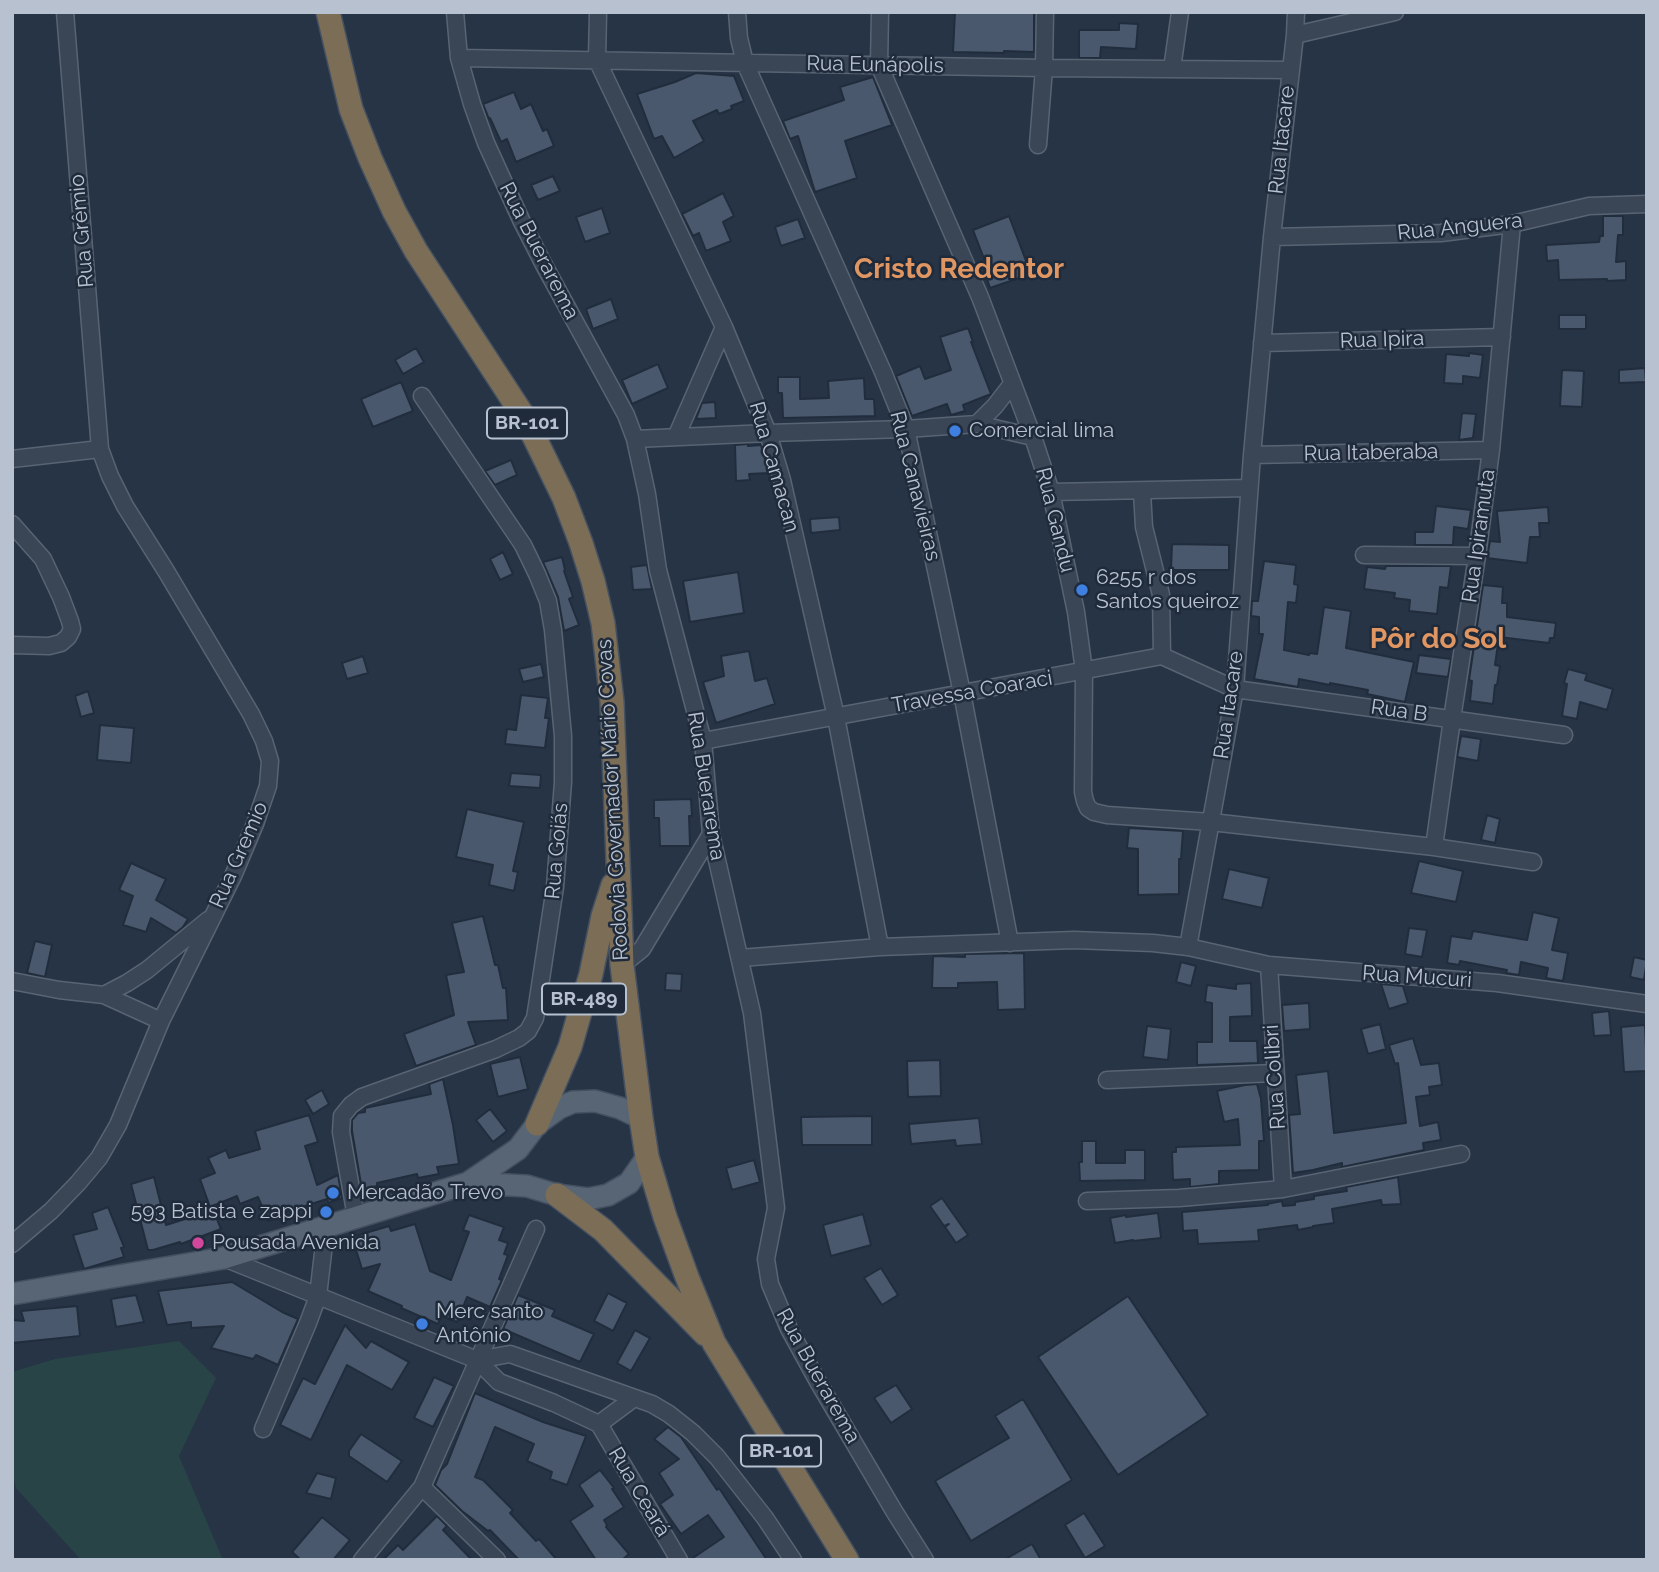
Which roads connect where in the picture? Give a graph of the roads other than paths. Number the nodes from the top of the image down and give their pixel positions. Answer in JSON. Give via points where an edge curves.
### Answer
{"nodes":[{"id":1,"x":65,"y":12,"type":"edge"},
{"id":2,"x":328,"y":12,"type":"edge"},
{"id":3,"x":455,"y":12,"type":"edge"},
{"id":4,"x":598,"y":12,"type":"edge"},
{"id":5,"x":737,"y":12,"type":"edge"},
{"id":6,"x":880,"y":12,"type":"edge"},
{"id":7,"x":1045,"y":12,"type":"edge"},
{"id":8,"x":1180,"y":12,"type":"edge"},
{"id":9,"x":1296,"y":12,"type":"edge"},
{"id":10,"x":1395,"y":12,"type":"edge"},
{"id":11,"x":1369,"y":15,"type":"edge"},
{"id":12,"x":1295,"y":35,"type":"junction"},
{"id":13,"x":459,"y":58,"type":"junction"},
{"id":14,"x":597,"y":60,"type":"junction"},
{"id":15,"x":745,"y":63,"type":"junction"},
{"id":16,"x":879,"y":65,"type":"junction"},
{"id":17,"x":1044,"y":68,"type":"junction"},
{"id":18,"x":1171,"y":69,"type":"junction"},
{"id":19,"x":1290,"y":70,"type":"junction"},
{"id":20,"x":1038,"y":145,"type":"dead end"},
{"id":21,"x":1647,"y":204,"type":"edge"},
{"id":22,"x":1512,"y":224,"type":"junction"},
{"id":23,"x":1272,"y":237,"type":"junction"},
{"id":24,"x":724,"y":327,"type":"junction"},
{"id":25,"x":1502,"y":337,"type":"junction"},
{"id":26,"x":1262,"y":343,"type":"junction"},
{"id":27,"x":1013,"y":384,"type":"junction"},
{"id":28,"x":422,"y":396,"type":"dead end"},
{"id":29,"x":977,"y":424,"type":"junction"},
{"id":30,"x":905,"y":429,"type":"junction"},
{"id":31,"x":768,"y":433,"type":"junction"},
{"id":32,"x":676,"y":437,"type":"junction"},
{"id":33,"x":1033,"y":438,"type":"junction"},
{"id":34,"x":635,"y":439,"type":"junction"},
{"id":35,"x":100,"y":449,"type":"junction"},
{"id":36,"x":1491,"y":450,"type":"junction"},
{"id":37,"x":1252,"y":455,"type":"junction"},
{"id":38,"x":12,"y":458,"type":"edge"},
{"id":39,"x":1249,"y":488,"type":"junction"},
{"id":40,"x":1051,"y":492,"type":"junction"},
{"id":41,"x":1142,"y":492,"type":"junction"},
{"id":42,"x":12,"y":524,"type":"edge"},
{"id":43,"x":1364,"y":555,"type":"dead end"},
{"id":44,"x":1477,"y":556,"type":"junction"},
{"id":45,"x":12,"y":645,"type":"edge"},
{"id":46,"x":1162,"y":656,"type":"junction"},
{"id":47,"x":1084,"y":671,"type":"junction"},
{"id":48,"x":1235,"y":689,"type":"junction"},
{"id":49,"x":962,"y":693,"type":"junction"},
{"id":50,"x":836,"y":716,"type":"junction"},
{"id":51,"x":1452,"y":719,"type":"junction"},
{"id":52,"x":1564,"y":735,"type":"dead end"},
{"id":53,"x":703,"y":741,"type":"junction"},
{"id":54,"x":1211,"y":822,"type":"junction"},
{"id":55,"x":711,"y":834,"type":"junction"},
{"id":56,"x":1434,"y":847,"type":"junction"},
{"id":57,"x":1533,"y":862,"type":"dead end"},
{"id":58,"x":618,"y":868,"type":"junction"},
{"id":59,"x":212,"y":916,"type":"junction"},
{"id":60,"x":1010,"y":943,"type":"junction"},
{"id":61,"x":880,"y":947,"type":"junction"},
{"id":62,"x":1188,"y":947,"type":"junction"},
{"id":63,"x":740,"y":958,"type":"junction"},
{"id":64,"x":622,"y":965,"type":"junction"},
{"id":65,"x":1269,"y":965,"type":"junction"},
{"id":66,"x":12,"y":981,"type":"edge"},
{"id":67,"x":104,"y":995,"type":"junction"},
{"id":68,"x":1647,"y":1004,"type":"edge"},
{"id":69,"x":161,"y":1021,"type":"junction"},
{"id":70,"x":1275,"y":1073,"type":"junction"},
{"id":71,"x":1107,"y":1080,"type":"dead end"},
{"id":72,"x":641,"y":1118,"type":"junction"},
{"id":73,"x":537,"y":1125,"type":"junction"},
{"id":74,"x":518,"y":1149,"type":"junction"},
{"id":75,"x":1461,"y":1154,"type":"dead end"},
{"id":76,"x":647,"y":1157,"type":"junction"},
{"id":77,"x":468,"y":1183,"type":"junction"},
{"id":78,"x":527,"y":1186,"type":"junction"},
{"id":79,"x":1283,"y":1189,"type":"junction"},
{"id":80,"x":557,"y":1195,"type":"junction"},
{"id":81,"x":1087,"y":1201,"type":"dead end"},
{"id":82,"x":356,"y":1217,"type":"junction"},
{"id":83,"x":326,"y":1227,"type":"junction"},
{"id":84,"x":536,"y":1229,"type":"dead end"},
{"id":85,"x":12,"y":1244,"type":"edge"},
{"id":86,"x":224,"y":1258,"type":"junction"},
{"id":87,"x":12,"y":1294,"type":"edge"},
{"id":88,"x":317,"y":1296,"type":"junction"},
{"id":89,"x":714,"y":1343,"type":"junction"},
{"id":90,"x":477,"y":1360,"type":"junction"},
{"id":91,"x":634,"y":1398,"type":"junction"},
{"id":92,"x":599,"y":1424,"type":"junction"},
{"id":93,"x":263,"y":1429,"type":"dead end"},
{"id":94,"x":422,"y":1488,"type":"junction"},
{"id":95,"x":362,"y":1560,"type":"edge"},
{"id":96,"x":497,"y":1560,"type":"edge"},
{"id":97,"x":679,"y":1560,"type":"edge"},
{"id":98,"x":793,"y":1560,"type":"edge"},
{"id":99,"x":847,"y":1560,"type":"edge"},
{"id":100,"x":925,"y":1560,"type":"edge"}],
"edges":[{"from":1,"to":35,"type":"street","name":"Rua Grêmio"},
{"from":2,"to":58,"type":"highway","name":"Rodovia Governador Mário Covas","number":"BR-101","via":[[351,110],[394,211],[526,420],[581,542],[603,622],[609,670]]},
{"from":3,"to":13,"type":"street","name":"Rua Buerarema"},
{"from":4,"to":14,"type":"street","name":"Rua Camacan"},
{"from":5,"to":15,"type":"street","name":"Rua Canavieiras"},
{"from":6,"to":16,"type":"street","name":"Rua Gandu"},
{"from":7,"to":17,"type":"street"},
{"from":8,"to":18,"type":"street"},
{"from":9,"to":12,"type":"street","name":"Rua Itacare"},
{"from":10,"to":11,"type":"street"},
{"from":11,"to":12,"type":"street"},
{"from":12,"to":19,"type":"street","name":"Rua Itacare"},
{"from":13,"to":14,"type":"street","name":"Rua Eunápolis"},
{"from":13,"to":34,"type":"street","name":"Rua Buerarema","via":[[486,143],[522,222]]},
{"from":14,"to":15,"type":"street","name":"Rua Eunápolis"},
{"from":14,"to":24,"type":"street","name":"Rua Camacan"},
{"from":15,"to":16,"type":"street","name":"Rua Eunápolis"},
{"from":15,"to":30,"type":"street","name":"Rua Canavieiras"},
{"from":16,"to":17,"type":"street","name":"Rua Eunápolis"},
{"from":16,"to":27,"type":"street","name":"Rua Gandu"},
{"from":17,"to":18,"type":"street","name":"Rua Eunápolis"},
{"from":17,"to":20,"type":"street"},
{"from":18,"to":19,"type":"street","name":"Rua Eunápolis"},
{"from":19,"to":23,"type":"street","name":"Rua Itacare"},
{"from":21,"to":22,"type":"street","name":"Rua Anguera","via":[[1589,206]]},
{"from":22,"to":23,"type":"street","name":"Rua Anguera","via":[[1441,233]]},
{"from":22,"to":25,"type":"street","name":"Rua Ipiramuta"},
{"from":23,"to":26,"type":"street","name":"Rua Itacare"},
{"from":24,"to":31,"type":"street","name":"Rua Camacan"},
{"from":24,"to":32,"type":"street"},
{"from":25,"to":26,"type":"street","name":"Rua Ipira"},
{"from":25,"to":36,"type":"street","name":"Rua Ipiramuta"},
{"from":26,"to":37,"type":"street","name":"Rua Itacare"},
{"from":27,"to":29,"type":"street"},
{"from":27,"to":33,"type":"street","name":"Rua Gandu"},
{"from":28,"to":82,"type":"street","name":"Rua Goiás","via":[[523,545],[548,601],[563,736],[555,887],[535,1018],[527,1031],[496,1049],[362,1097],[342,1116]]},
{"from":29,"to":30,"type":"street"},
{"from":29,"to":33,"type":"street"},
{"from":30,"to":31,"type":"street"},
{"from":30,"to":49,"type":"street","name":"Rua Canavieiras"},
{"from":31,"to":32,"type":"street"},
{"from":31,"to":50,"type":"street","name":"Rua Camacan"},
{"from":32,"to":34,"type":"street"},
{"from":33,"to":40,"type":"street","name":"Rua Gandu"},
{"from":34,"to":53,"type":"street","name":"Rua Buerarema","via":[[658,570]]},
{"from":35,"to":38,"type":"street"},
{"from":35,"to":59,"type":"street","name":"Rua Gremio","via":[[125,506],[251,714],[270,761],[268,786],[255,824]]},
{"from":36,"to":37,"type":"street","name":"Rua Itaberaba"},
{"from":36,"to":44,"type":"street","name":"Rua Ipiramuta"},
{"from":37,"to":39,"type":"street","name":"Rua Itacare"},
{"from":39,"to":41,"type":"street"},
{"from":39,"to":48,"type":"street","name":"Rua Itacare"},
{"from":40,"to":41,"type":"street"},
{"from":40,"to":47,"type":"street","name":"Rua Gandu"},
{"from":41,"to":46,"type":"street","via":[[1144,527],[1161,595]]},
{"from":42,"to":45,"type":"street","via":[[43,559],[72,629],[61,643]]},
{"from":43,"to":44,"type":"street"},
{"from":44,"to":51,"type":"street","name":"Rua Ipiramuta"},
{"from":46,"to":47,"type":"street","name":"Travessa Coaraci"},
{"from":46,"to":48,"type":"street"},
{"from":47,"to":49,"type":"street","name":"Travessa Coaraci"},
{"from":47,"to":54,"type":"street","name":"Rua Gandu","via":[[1083,792],[1088,808],[1107,815]]},
{"from":48,"to":51,"type":"street","name":"Rua B"},
{"from":48,"to":54,"type":"street","name":"Rua Itacare"},
{"from":49,"to":50,"type":"street","name":"Travessa Coaraci"},
{"from":49,"to":60,"type":"street","name":"Rua Canavieiras"},
{"from":50,"to":53,"type":"street","name":"Travessa Coaraci"},
{"from":50,"to":61,"type":"street","name":"Rua Camacan"},
{"from":51,"to":52,"type":"street","name":"Rua B"},
{"from":51,"to":56,"type":"street","name":"Rua Ipiramuta"},
{"from":53,"to":55,"type":"street","name":"Rua Buerarema"},
{"from":54,"to":56,"type":"street"},
{"from":54,"to":62,"type":"street","name":"Rua Itacare"},
{"from":55,"to":63,"type":"street","name":"Rua Buerarema"},
{"from":55,"to":64,"type":"street","via":[[642,949]]},
{"from":56,"to":57,"type":"street"},
{"from":58,"to":64,"type":"highway","name":"Rodovia Governador Mário Covas","number":"BR-101"},
{"from":58,"to":73,"type":"highway","number":"BR-489","via":[[570,1047]]},
{"from":59,"to":67,"type":"street","via":[[146,970]]},
{"from":59,"to":69,"type":"street","name":"Rua Gremio"},
{"from":60,"to":61,"type":"street"},
{"from":60,"to":62,"type":"street","via":[[1074,940]]},
{"from":61,"to":63,"type":"street"},
{"from":62,"to":65,"type":"street","name":"Rua Mucuri"},
{"from":63,"to":100,"type":"street","name":"Rua Buerarema","via":[[776,1208],[766,1259],[770,1284],[817,1380]]},
{"from":64,"to":72,"type":"highway","name":"Rodovia Governador Mário Covas","number":"BR-101"},
{"from":65,"to":68,"type":"street","name":"Rua Mucuri","via":[[1497,983]]},
{"from":65,"to":70,"type":"street","name":"Rua Colibri"},
{"from":66,"to":67,"type":"street"},
{"from":67,"to":69,"type":"street"},
{"from":69,"to":85,"type":"street","name":"Rua Gremio","via":[[118,1125],[99,1158],[51,1211]]},
{"from":70,"to":71,"type":"street"},
{"from":70,"to":79,"type":"street","name":"Rua Colibri"},
{"from":72,"to":73,"type":"main road","number":"BR-489","via":[[595,1101],[573,1102]]},
{"from":72,"to":76,"type":"highway","name":"Rodovia Governador Mário Covas","number":"BR-101"},
{"from":73,"to":74,"type":"main road","number":"BR-489"},
{"from":74,"to":77,"type":"main road","number":"BR-489"},
{"from":74,"to":78,"type":"main road","via":[[518,1168]]},
{"from":75,"to":79,"type":"street"},
{"from":76,"to":80,"type":"main road","number":"BR-489","via":[[629,1183],[608,1195],[588,1199]]},
{"from":76,"to":89,"type":"highway","name":"Rodovia Governador Mário Covas","number":"BR-101","via":[[664,1216]]},
{"from":77,"to":78,"type":"main road","number":"BR-489"},
{"from":77,"to":82,"type":"main road","number":"BR-489"},
{"from":78,"to":80,"type":"main road","number":"BR-489"},
{"from":79,"to":81,"type":"street"},
{"from":80,"to":89,"type":"highway","number":"BR-489","via":[[603,1230]]},
{"from":82,"to":83,"type":"main road","number":"BR-489"},
{"from":83,"to":86,"type":"main road","number":"BR-489"},
{"from":83,"to":88,"type":"street"},
{"from":84,"to":90,"type":"street"},
{"from":86,"to":87,"type":"main road","number":"BR-489"},
{"from":86,"to":88,"type":"street"},
{"from":88,"to":90,"type":"street"},
{"from":88,"to":93,"type":"street"},
{"from":89,"to":99,"type":"highway","name":"Rodovia Governador Mário Covas","number":"BR-101"},
{"from":90,"to":91,"type":"street","via":[[510,1354]]},
{"from":90,"to":92,"type":"street","via":[[499,1382]]},
{"from":90,"to":94,"type":"street"},
{"from":91,"to":92,"type":"street"},
{"from":91,"to":98,"type":"street","via":[[652,1404],[694,1433],[765,1518]]},
{"from":92,"to":97,"type":"street","name":"Rua Ceará"},
{"from":94,"to":95,"type":"street"},
{"from":94,"to":96,"type":"street"}]}
